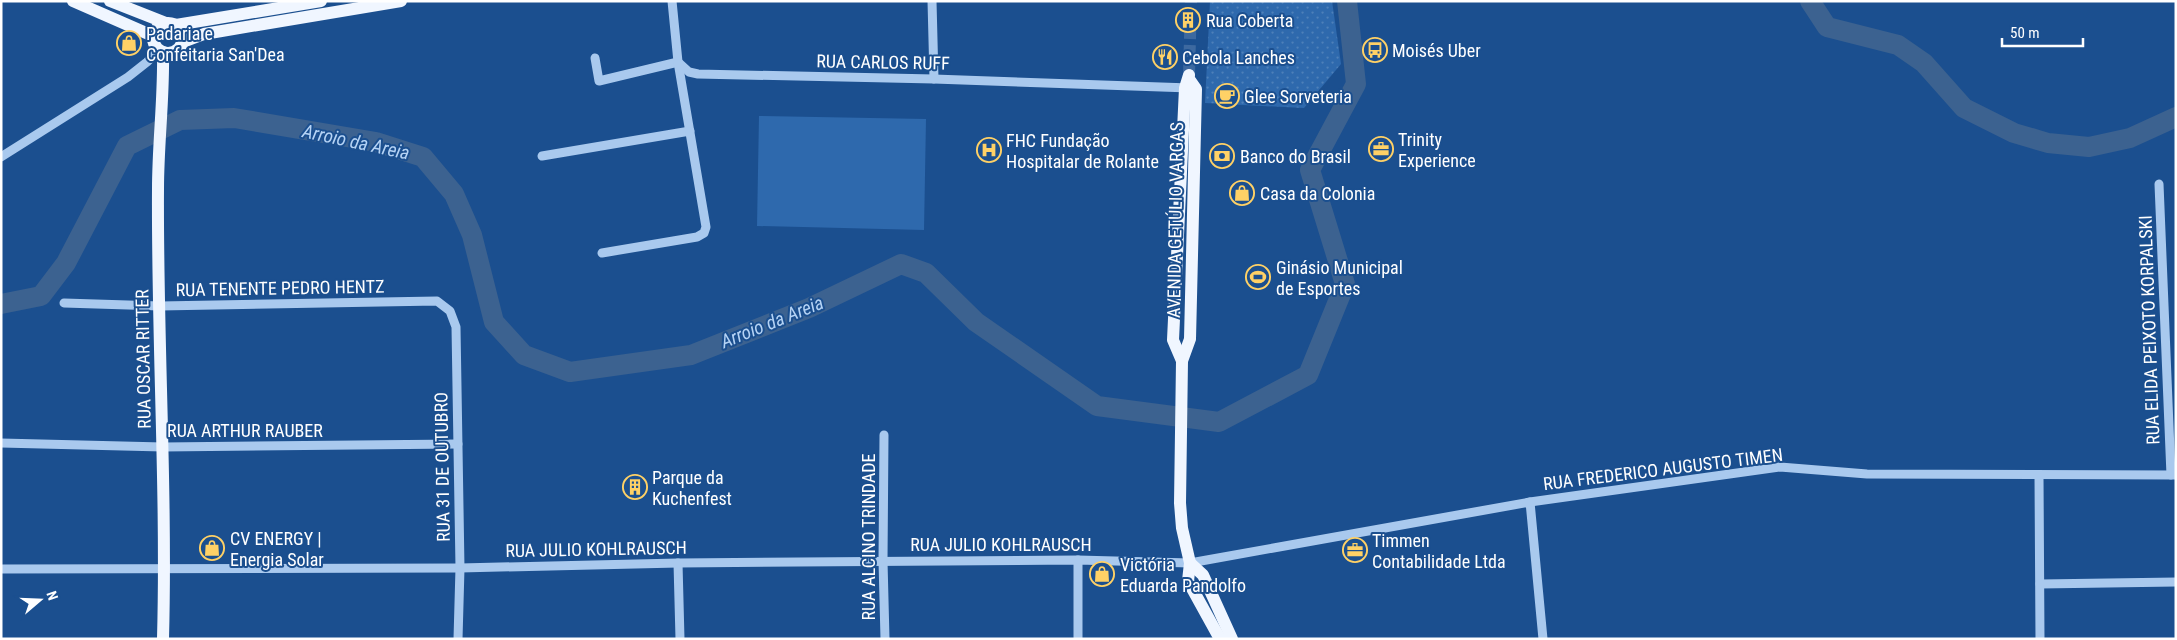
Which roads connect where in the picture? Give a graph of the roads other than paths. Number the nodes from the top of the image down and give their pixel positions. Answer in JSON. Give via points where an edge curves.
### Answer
{"nodes":[{"id":1,"x":73,"y":1,"type":"edge"},
{"id":2,"x":110,"y":1,"type":"edge"},
{"id":3,"x":321,"y":1,"type":"edge"},
{"id":4,"x":401,"y":1,"type":"edge"},
{"id":5,"x":672,"y":1,"type":"edge"},
{"id":6,"x":932,"y":1,"type":"edge"},
{"id":7,"x":131,"y":6,"type":"edge"},
{"id":8,"x":171,"y":24,"type":"junction"},
{"id":9,"x":154,"y":36,"type":"junction"},
{"id":10,"x":183,"y":42,"type":"junction"},
{"id":11,"x":165,"y":52,"type":"junction"},
{"id":12,"x":595,"y":58,"type":"dead end"},
{"id":13,"x":678,"y":62,"type":"junction"},
{"id":14,"x":934,"y":79,"type":"junction"},
{"id":15,"x":1190,"y":83,"type":"junction"},
{"id":16,"x":690,"y":131,"type":"junction"},
{"id":17,"x":542,"y":156,"type":"dead end"},
{"id":18,"x":1,"y":157,"type":"edge"},
{"id":19,"x":2159,"y":184,"type":"dead end"},
{"id":20,"x":1178,"y":239,"type":"junction"},
{"id":21,"x":1192,"y":241,"type":"junction"},
{"id":22,"x":602,"y":254,"type":"dead end"},
{"id":23,"x":437,"y":302,"type":"joint"},
{"id":24,"x":64,"y":303,"type":"dead end"},
{"id":25,"x":160,"y":306,"type":"junction"},
{"id":26,"x":1182,"y":362,"type":"junction"},
{"id":27,"x":884,"y":435,"type":"dead end"},
{"id":28,"x":1,"y":443,"type":"edge"},
{"id":29,"x":458,"y":444,"type":"junction"},
{"id":30,"x":163,"y":447,"type":"junction"},
{"id":31,"x":2173,"y":475,"type":"edge"},
{"id":32,"x":2039,"y":476,"type":"junction"},
{"id":33,"x":1530,"y":502,"type":"junction"},
{"id":34,"x":1078,"y":560,"type":"junction"},
{"id":35,"x":883,"y":561,"type":"junction"},
{"id":36,"x":678,"y":563,"type":"junction"},
{"id":37,"x":1190,"y":563,"type":"junction"},
{"id":38,"x":165,"y":568,"type":"junction"},
{"id":39,"x":460,"y":568,"type":"junction"},
{"id":40,"x":1,"y":569,"type":"edge"},
{"id":41,"x":2176,"y":582,"type":"edge"},
{"id":42,"x":2040,"y":584,"type":"junction"},
{"id":43,"x":163,"y":639,"type":"edge"},
{"id":44,"x":458,"y":639,"type":"edge"},
{"id":45,"x":680,"y":639,"type":"edge"},
{"id":46,"x":886,"y":639,"type":"edge"},
{"id":47,"x":1078,"y":639,"type":"edge"},
{"id":48,"x":1220,"y":639,"type":"edge"},
{"id":49,"x":1232,"y":639,"type":"edge"},
{"id":50,"x":1543,"y":639,"type":"edge"},
{"id":51,"x":2040,"y":639,"type":"edge"}],
"edges":[{"from":1,"to":9,"type":"main road"},
{"from":2,"to":7,"type":"main road"},
{"from":3,"to":8,"type":"main road"},
{"from":4,"to":10,"type":"main road","via":[[204,34]]},
{"from":5,"to":13,"type":"street"},
{"from":6,"to":14,"type":"street"},
{"from":7,"to":8,"type":"main road"},
{"from":8,"to":9,"type":"main road","via":[[158,28]]},
{"from":8,"to":10,"type":"main road","via":[[182,32]]},
{"from":9,"to":11,"type":"main road","via":[[154,41]]},
{"from":10,"to":11,"type":"main road","via":[[181,47]]},
{"from":11,"to":18,"type":"street"},
{"from":11,"to":25,"type":"main road","name":"RUA OSCAR RITTER","via":[[158,187]]},
{"from":12,"to":13,"type":"street","via":[[599,81]]},
{"from":13,"to":14,"type":"street","name":"RUA CARLOS RUFF","via":[[689,72],[698,74]]},
{"from":13,"to":16,"type":"street"},
{"from":14,"to":15,"type":"street","name":"RUA CARLOS RUFF"},
{"from":15,"to":20,"type":"main road","name":"AVENIDA GETÚLIO VARGAS"},
{"from":15,"to":21,"type":"main road","name":"AVENIDA GETÚLIO VARGAS"},
{"from":16,"to":17,"type":"street"},
{"from":16,"to":22,"type":"street","via":[[706,226],[704,233],[697,238]]},
{"from":19,"to":31,"type":"street","name":"RUA ELIDA PEIXOTO KORPALSKI"},
{"from":20,"to":21,"type":"main road"},
{"from":20,"to":26,"type":"main road","name":"AVENIDA GETÚLIO VARGAS","via":[[1173,340]]},
{"from":21,"to":26,"type":"main road","name":"AVENIDA GETÚLIO VARGAS","via":[[1190,339]]},
{"from":23,"to":25,"type":"street","name":"RUA TENENTE PEDRO HENTZ"},
{"from":23,"to":29,"type":"street","name":"RUA 31 DE OUTUBRO","via":[[450,311],[456,327]]},
{"from":24,"to":25,"type":"street","name":"RUA TENENTE PEDRO HENTZ"},
{"from":25,"to":30,"type":"main road","name":"RUA OSCAR RITTER"},
{"from":26,"to":37,"type":"main road","name":"AVENIDA GETÚLIO VARGAS","via":[[1182,528]]},
{"from":27,"to":35,"type":"street","name":"RUA ALCINO TRINDADE"},
{"from":28,"to":30,"type":"street","name":"RUA ARTHUR RAUBER"},
{"from":29,"to":30,"type":"street","name":"RUA ARTHUR RAUBER"},
{"from":29,"to":39,"type":"street","name":"RUA 31 DE OUTUBRO"},
{"from":30,"to":38,"type":"main road","name":"RUA OSCAR RITTER"},
{"from":31,"to":32,"type":"street","name":"RUA FREDERICO AUGUSTO TIMEN"},
{"from":32,"to":33,"type":"street","name":"RUA FREDERICO AUGUSTO TIMEN","via":[[1867,474],[1780,467]]},
{"from":32,"to":42,"type":"street"},
{"from":33,"to":37,"type":"street","name":"RUA FREDERICO AUGUSTO TIMEN"},
{"from":33,"to":50,"type":"street"},
{"from":34,"to":35,"type":"street","name":"RUA JULIO KOHLRAUSCH"},
{"from":34,"to":37,"type":"street","name":"RUA JULIO KOHLRAUSCH"},
{"from":34,"to":47,"type":"street"},
{"from":35,"to":36,"type":"street","name":"RUA JULIO KOHLRAUSCH"},
{"from":35,"to":46,"type":"street","name":"RUA ALCINO TRINDADE"},
{"from":36,"to":39,"type":"street","name":"RUA JULIO KOHLRAUSCH"},
{"from":36,"to":45,"type":"street"},
{"from":37,"to":48,"type":"main road","name":"AVENIDA GETÚLIO VARGAS","via":[[1188,581]]},
{"from":37,"to":49,"type":"main road","name":"AVENIDA GETÚLIO VARGAS","via":[[1203,575]]},
{"from":38,"to":39,"type":"street","name":"RUA JULIO KOHLRAUSCH"},
{"from":38,"to":40,"type":"street","name":"RUA JULIO KOHLRAUSCH"},
{"from":38,"to":43,"type":"main road","name":"RUA OSCAR RITTER"},
{"from":39,"to":44,"type":"street","name":"RUA 31 DE OUTUBRO"},
{"from":41,"to":42,"type":"street"},
{"from":42,"to":51,"type":"street"}]}
